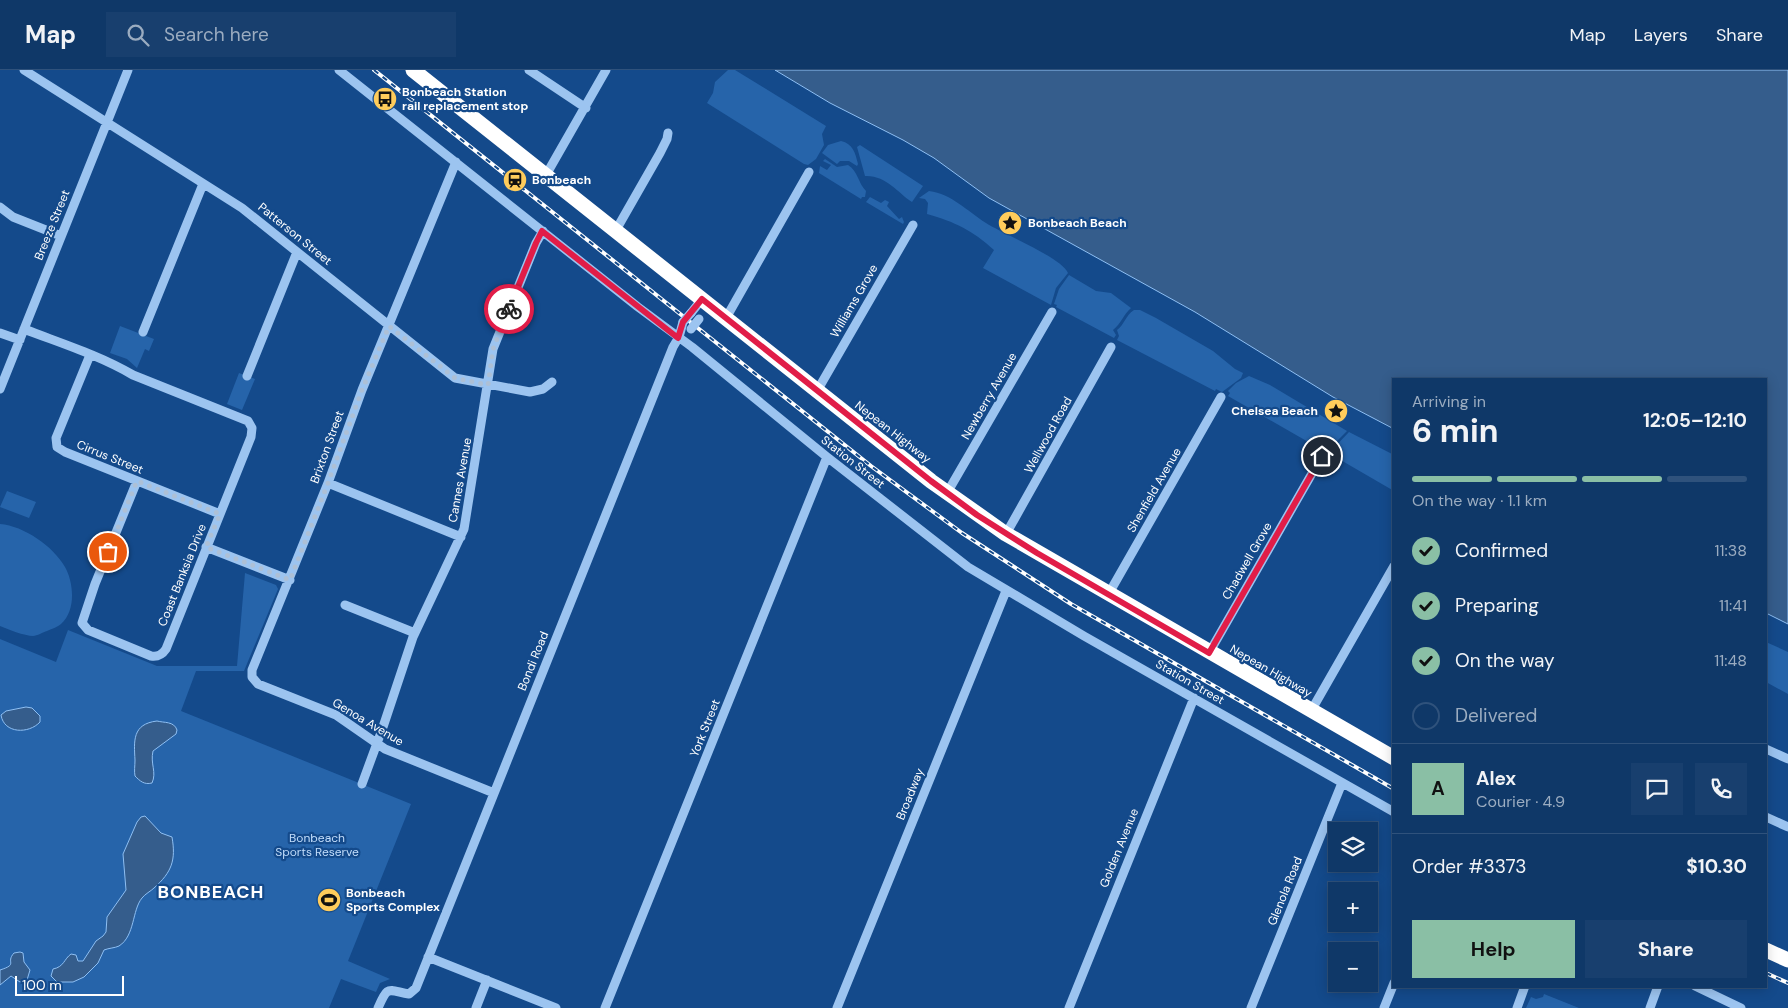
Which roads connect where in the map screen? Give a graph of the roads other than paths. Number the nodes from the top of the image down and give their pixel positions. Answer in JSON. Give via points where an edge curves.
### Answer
{"nodes":[{"id":1,"x":24,"y":70,"type":"edge"},
{"id":2,"x":128,"y":70,"type":"edge"},
{"id":3,"x":339,"y":70,"type":"edge"},
{"id":4,"x":413,"y":70,"type":"edge"},
{"id":5,"x":529,"y":70,"type":"edge"},
{"id":6,"x":606,"y":70,"type":"edge"},
{"id":7,"x":586,"y":108,"type":"junction"},
{"id":8,"x":107,"y":123,"type":"junction"},
{"id":9,"x":668,"y":133,"type":"dead end"},
{"id":10,"x":456,"y":162,"type":"junction"},
{"id":11,"x":809,"y":172,"type":"dead end"},
{"id":12,"x":546,"y":175,"type":"junction"},
{"id":13,"x":203,"y":184,"type":"junction"},
{"id":14,"x":0,"y":207,"type":"edge"},
{"id":15,"x":913,"y":225,"type":"dead end"},
{"id":16,"x":616,"y":230,"type":"junction"},
{"id":17,"x":542,"y":231,"type":"junction"},
{"id":18,"x":61,"y":236,"type":"junction"},
{"id":19,"x":297,"y":252,"type":"junction"},
{"id":20,"x":706,"y":302,"type":"junction"},
{"id":21,"x":1052,"y":312,"type":"dead end"},
{"id":22,"x":726,"y":318,"type":"junction"},
{"id":23,"x":389,"y":326,"type":"junction"},
{"id":24,"x":24,"y":329,"type":"junction"},
{"id":25,"x":143,"y":332,"type":"dead end"},
{"id":26,"x":0,"y":333,"type":"edge"},
{"id":27,"x":678,"y":338,"type":"junction"},
{"id":28,"x":20,"y":340,"type":"junction"},
{"id":29,"x":1111,"y":347,"type":"dead end"},
{"id":30,"x":90,"y":355,"type":"junction"},
{"id":31,"x":247,"y":376,"type":"dead end"},
{"id":32,"x":552,"y":382,"type":"dead end"},
{"id":33,"x":488,"y":385,"type":"junction"},
{"id":34,"x":0,"y":389,"type":"edge"},
{"id":35,"x":817,"y":391,"type":"junction"},
{"id":36,"x":1220,"y":397,"type":"dead end"},
{"id":37,"x":1322,"y":456,"type":"dead end"},
{"id":38,"x":827,"y":457,"type":"junction"},
{"id":39,"x":137,"y":481,"type":"junction"},
{"id":40,"x":328,"y":483,"type":"junction"},
{"id":41,"x":946,"y":493,"type":"junction"},
{"id":42,"x":220,"y":514,"type":"junction"},
{"id":43,"x":1006,"y":534,"type":"junction"},
{"id":44,"x":461,"y":537,"type":"junction"},
{"id":45,"x":206,"y":547,"type":"junction"},
{"id":46,"x":1392,"y":569,"type":"edge"},
{"id":47,"x":290,"y":580,"type":"junction"},
{"id":48,"x":1006,"y":590,"type":"junction"},
{"id":49,"x":1108,"y":594,"type":"junction"},
{"id":50,"x":345,"y":605,"type":"dead end"},
{"id":51,"x":415,"y":633,"type":"junction"},
{"id":52,"x":1209,"y":653,"type":"junction"},
{"id":53,"x":258,"y":684,"type":"joint"},
{"id":54,"x":1194,"y":698,"type":"junction"},
{"id":55,"x":1311,"y":711,"type":"junction"},
{"id":56,"x":377,"y":744,"type":"junction"},
{"id":57,"x":1767,"y":749,"type":"edge"},
{"id":58,"x":1392,"y":757,"type":"edge"},
{"id":59,"x":1788,"y":759,"type":"edge"},
{"id":60,"x":1342,"y":783,"type":"junction"},
{"id":61,"x":362,"y":784,"type":"dead end"},
{"id":62,"x":494,"y":793,"type":"junction"},
{"id":63,"x":1392,"y":811,"type":"edge"},
{"id":64,"x":1767,"y":817,"type":"edge"},
{"id":65,"x":1788,"y":827,"type":"edge"},
{"id":66,"x":1767,"y":950,"type":"edge"},
{"id":67,"x":428,"y":957,"type":"junction"},
{"id":68,"x":1788,"y":960,"type":"edge"},
{"id":69,"x":487,"y":980,"type":"junction"},
{"id":70,"x":1392,"y":987,"type":"edge"},
{"id":71,"x":1524,"y":988,"type":"edge"},
{"id":72,"x":1657,"y":988,"type":"edge"},
{"id":73,"x":1699,"y":988,"type":"edge"},
{"id":74,"x":551,"y":1007,"type":"edge"},
{"id":75,"x":378,"y":1008,"type":"edge"},
{"id":76,"x":476,"y":1008,"type":"edge"},
{"id":77,"x":605,"y":1008,"type":"edge"},
{"id":78,"x":837,"y":1008,"type":"edge"},
{"id":79,"x":1069,"y":1008,"type":"edge"},
{"id":80,"x":1251,"y":1008,"type":"edge"},
{"id":81,"x":1384,"y":1008,"type":"edge"},
{"id":82,"x":1516,"y":1008,"type":"edge"},
{"id":83,"x":1650,"y":1008,"type":"edge"},
{"id":84,"x":1741,"y":1008,"type":"edge"}],
"edges":[{"from":1,"to":8,"type":"street","name":"Patterson Street"},
{"from":2,"to":8,"type":"street","name":"Breeze Street"},
{"from":3,"to":10,"type":"street","name":"Station Street"},
{"from":4,"to":12,"type":"highway","name":"Nepean Highway"},
{"from":5,"to":7,"type":"street"},
{"from":6,"to":7,"type":"street"},
{"from":7,"to":12,"type":"street"},
{"from":8,"to":13,"type":"street","name":"Patterson Street"},
{"from":8,"to":18,"type":"street","name":"Breeze Street"},
{"from":9,"to":16,"type":"street"},
{"from":10,"to":17,"type":"street","name":"Station Street"},
{"from":10,"to":23,"type":"street","name":"Brixton Street"},
{"from":11,"to":22,"type":"street"},
{"from":12,"to":16,"type":"highway","name":"Nepean Highway"},
{"from":13,"to":19,"type":"street","name":"Patterson Street","via":[[242,208]]},
{"from":13,"to":25,"type":"street"},
{"from":14,"to":18,"type":"street","via":[[13,217]]},
{"from":15,"to":35,"type":"street","name":"Williams Grove"},
{"from":16,"to":20,"type":"highway","name":"Nepean Highway"},
{"from":17,"to":27,"type":"street","name":"Station Street"},
{"from":17,"to":33,"type":"street","name":"Cannes Avenue","via":[[494,346]]},
{"from":18,"to":24,"type":"street","name":"Breeze Street"},
{"from":19,"to":23,"type":"street","name":"Patterson Street"},
{"from":19,"to":31,"type":"street"},
{"from":20,"to":22,"type":"highway","name":"Nepean Highway"},
{"from":20,"to":27,"type":"street","bridge":true,"via":[[699,319]]},
{"from":20,"to":27,"type":"street","name":"Bondi Road","bridge":true,"via":[[683,322]]},
{"from":21,"to":41,"type":"street","name":"Newberry Avenue"},
{"from":22,"to":35,"type":"highway","name":"Nepean Highway"},
{"from":23,"to":33,"type":"street","name":"Patterson Street","via":[[455,378]]},
{"from":23,"to":40,"type":"street","name":"Brixton Street"},
{"from":24,"to":28,"type":"street","name":"Breeze Street"},
{"from":24,"to":30,"type":"street","name":"Coast Banksia Drive"},
{"from":26,"to":28,"type":"street"},
{"from":27,"to":38,"type":"street","name":"Station Street"},
{"from":27,"to":62,"type":"street","name":"Bondi Road"},
{"from":28,"to":34,"type":"street","name":"Breeze Street"},
{"from":29,"to":43,"type":"street","name":"Wellwood Road"},
{"from":30,"to":39,"type":"street","name":"Cirrus Street","via":[[56,438],[57,447]]},
{"from":30,"to":42,"type":"street","name":"Coast Banksia Drive","via":[[250,423],[251,437]]},
{"from":32,"to":33,"type":"street","name":"Patterson Street","via":[[532,392]]},
{"from":33,"to":44,"type":"street","name":"Cannes Avenue","via":[[467,519]]},
{"from":35,"to":41,"type":"highway","name":"Nepean Highway"},
{"from":36,"to":49,"type":"street","name":"Shenfield Avenue"},
{"from":37,"to":52,"type":"street","name":"Chadwell Grove"},
{"from":38,"to":48,"type":"street","name":"Station Street","via":[[942,548]]},
{"from":38,"to":77,"type":"street","name":"York Street"},
{"from":39,"to":42,"type":"street","name":"Cirrus Street"},
{"from":39,"to":45,"type":"street","name":"Coast Banksia Drive","via":[[82,618],[85,628],[151,656],[160,656],[166,649]]},
{"from":40,"to":44,"type":"street"},
{"from":40,"to":47,"type":"street","name":"Brixton Street"},
{"from":41,"to":43,"type":"highway","name":"Nepean Highway"},
{"from":42,"to":45,"type":"street","name":"Coast Banksia Drive"},
{"from":43,"to":49,"type":"highway","name":"Nepean Highway"},
{"from":44,"to":51,"type":"street","name":"Cannes Avenue"},
{"from":45,"to":47,"type":"street"},
{"from":46,"to":55,"type":"street"},
{"from":47,"to":53,"type":"street","name":"Brixton Street","via":[[252,670],[252,677]]},
{"from":48,"to":54,"type":"street","name":"Station Street"},
{"from":48,"to":78,"type":"street","name":"Broadway"},
{"from":49,"to":52,"type":"highway","name":"Nepean Highway"},
{"from":50,"to":51,"type":"street"},
{"from":51,"to":56,"type":"street","name":"Cannes Avenue"},
{"from":52,"to":55,"type":"highway","name":"Nepean Highway"},
{"from":53,"to":56,"type":"street","name":"Genoa Avenue","via":[[336,715]]},
{"from":54,"to":60,"type":"street","name":"Station Street"},
{"from":54,"to":79,"type":"street","name":"Golden Avenue"},
{"from":55,"to":58,"type":"highway","name":"Nepean Highway"},
{"from":56,"to":61,"type":"street","name":"Cannes Avenue"},
{"from":56,"to":62,"type":"street","name":"Genoa Avenue"},
{"from":57,"to":59,"type":"street"},
{"from":60,"to":63,"type":"street","name":"Station Street"},
{"from":60,"to":80,"type":"street","name":"Glenola Road"},
{"from":62,"to":67,"type":"street","name":"Bondi Road"},
{"from":64,"to":65,"type":"street"},
{"from":66,"to":68,"type":"highway"},
{"from":67,"to":69,"type":"street"},
{"from":67,"to":75,"type":"street","name":"Bondi Road","via":[[411,994],[388,991]]},
{"from":69,"to":74,"type":"street"},
{"from":69,"to":76,"type":"street"},
{"from":70,"to":81,"type":"street"},
{"from":71,"to":82,"type":"street"},
{"from":72,"to":83,"type":"street"},
{"from":73,"to":84,"type":"street"}]}
